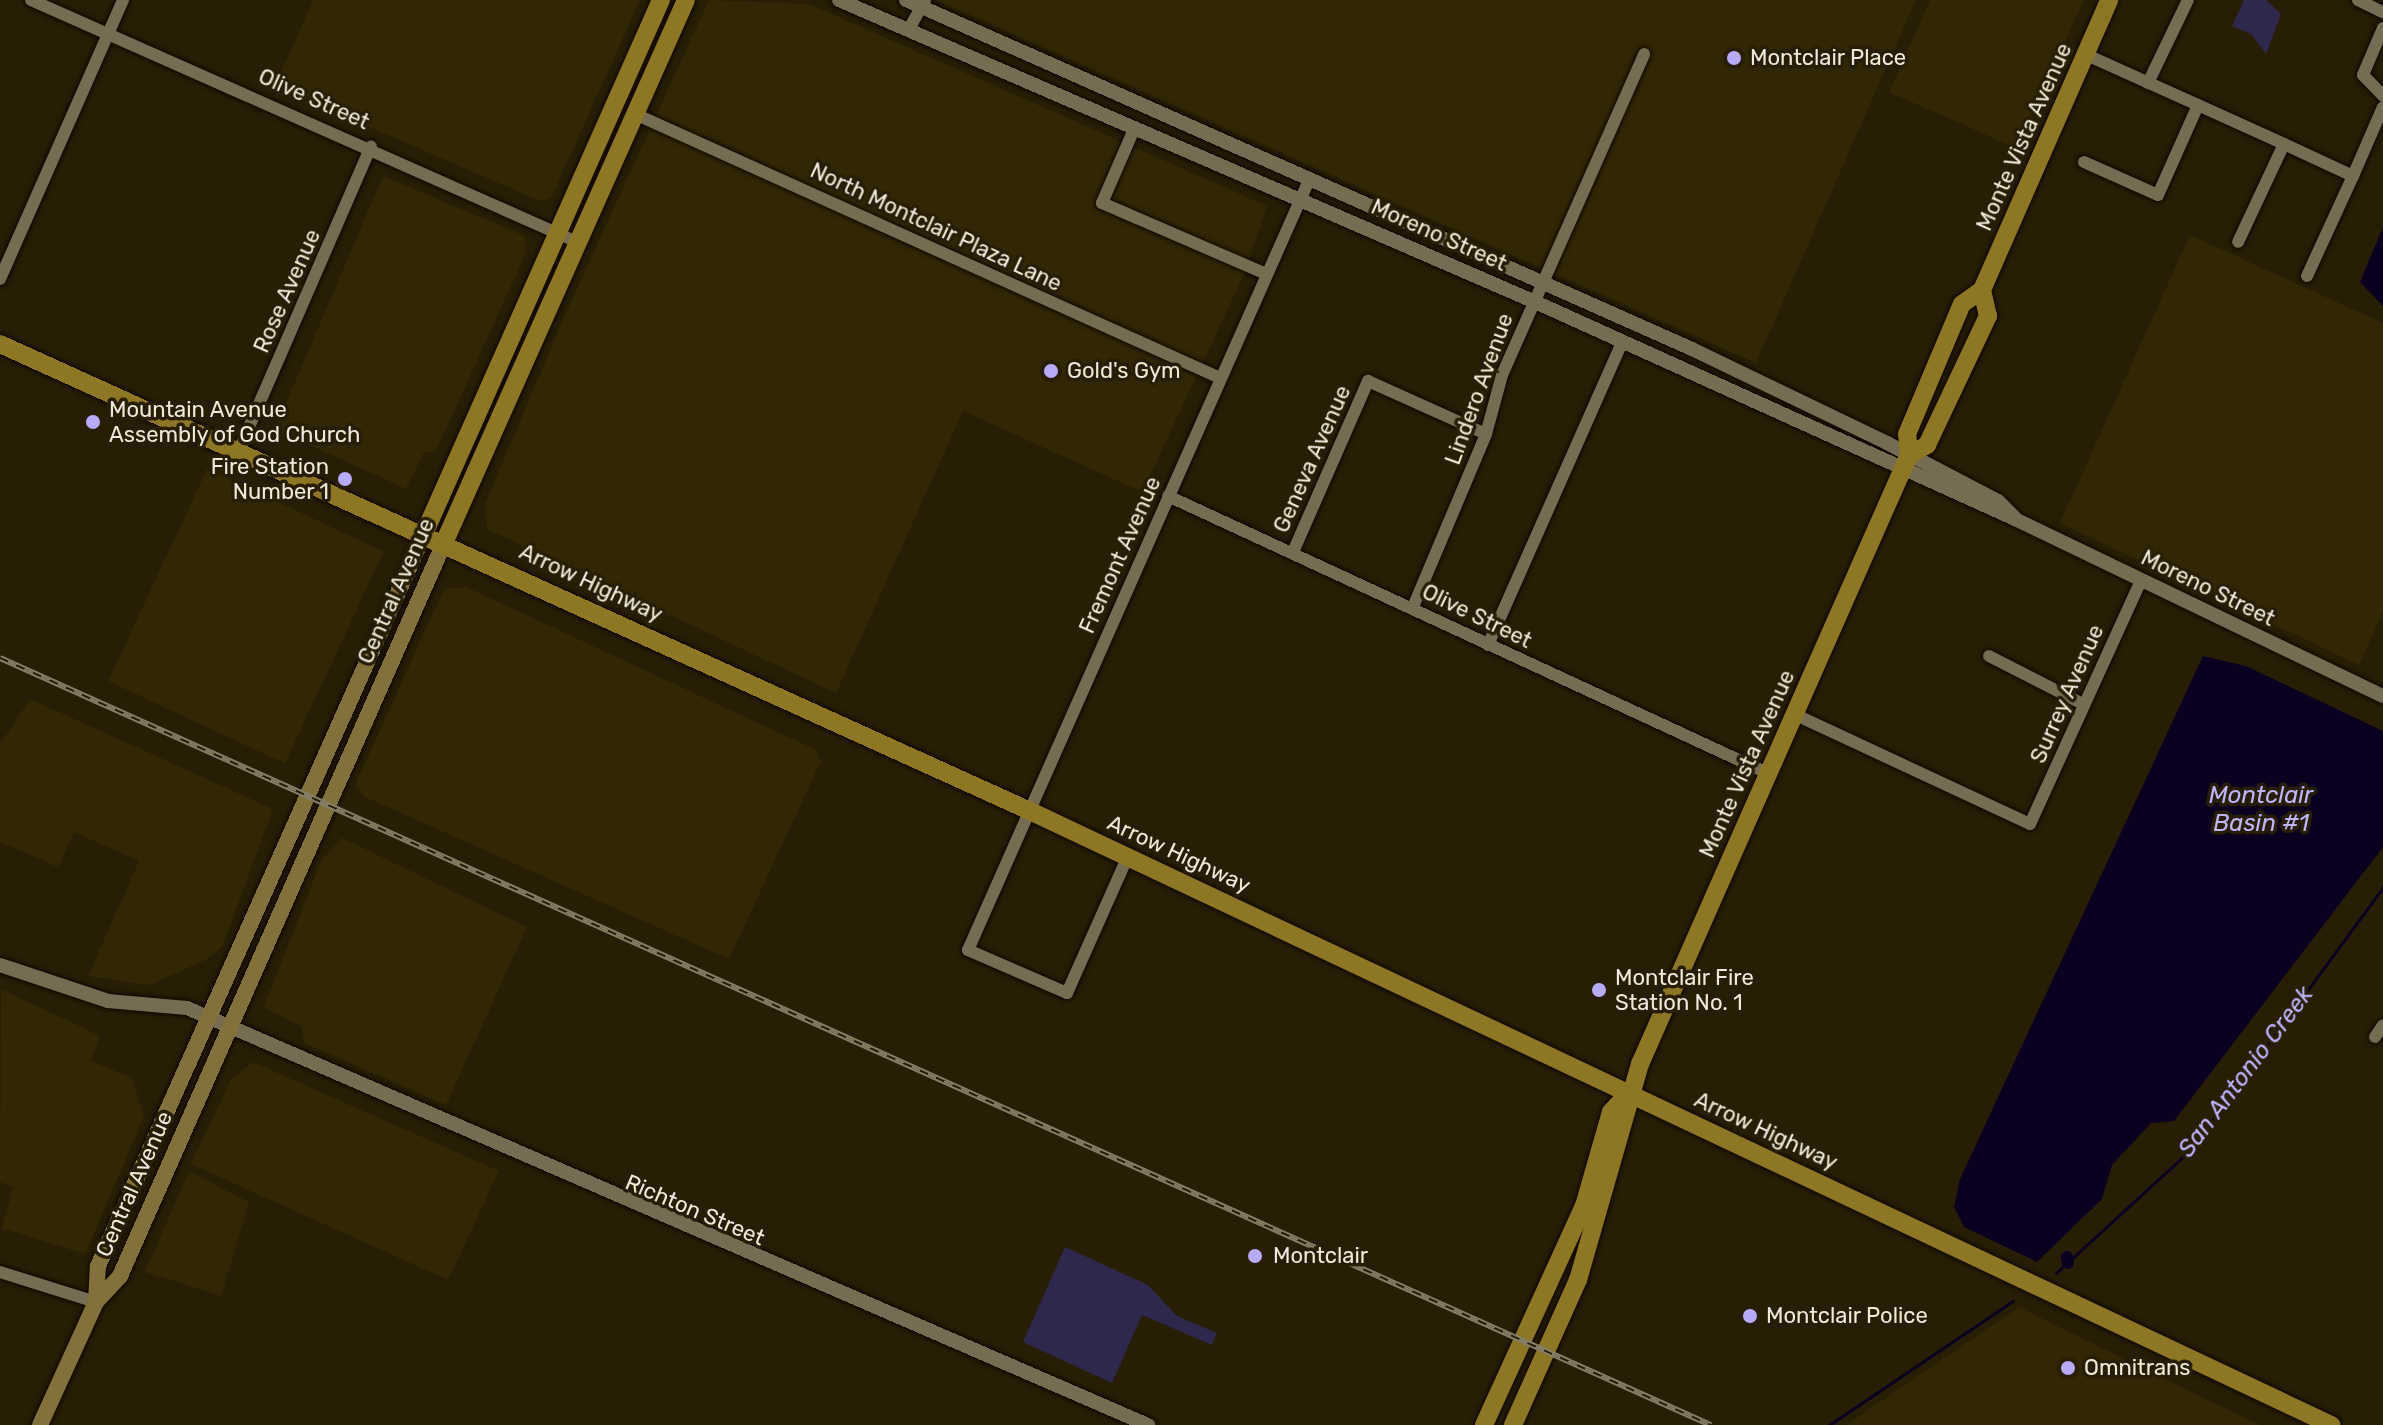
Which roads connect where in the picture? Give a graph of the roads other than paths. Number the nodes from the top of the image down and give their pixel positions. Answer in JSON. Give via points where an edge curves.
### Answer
{"nodes":[{"id":1,"x":31,"y":0,"type":"edge"},
{"id":2,"x":123,"y":0,"type":"edge"},
{"id":3,"x":661,"y":0,"type":"edge"},
{"id":4,"x":686,"y":0,"type":"edge"},
{"id":5,"x":839,"y":0,"type":"edge"},
{"id":6,"x":906,"y":0,"type":"edge"},
{"id":7,"x":2188,"y":0,"type":"edge"},
{"id":8,"x":2358,"y":0,"type":"edge"},
{"id":9,"x":2111,"y":1,"type":"edge"},
{"id":10,"x":924,"y":3,"type":"edge"},
{"id":11,"x":2383,"y":12,"type":"edge"},
{"id":12,"x":2383,"y":28,"type":"edge"},
{"id":13,"x":909,"y":29,"type":"junction"},
{"id":14,"x":110,"y":30,"type":"junction"},
{"id":15,"x":1644,"y":54,"type":"dead end"},
{"id":16,"x":2087,"y":55,"type":"junction"},
{"id":17,"x":2148,"y":83,"type":"junction"},
{"id":18,"x":2383,"y":96,"type":"edge"},
{"id":19,"x":2198,"y":105,"type":"junction"},
{"id":20,"x":2383,"y":107,"type":"edge"},
{"id":21,"x":635,"y":114,"type":"junction"},
{"id":22,"x":1135,"y":127,"type":"junction"},
{"id":23,"x":2284,"y":144,"type":"junction"},
{"id":24,"x":371,"y":147,"type":"junction"},
{"id":25,"x":2084,"y":162,"type":"dead end"},
{"id":26,"x":2353,"y":176,"type":"junction"},
{"id":27,"x":1310,"y":178,"type":"junction"},
{"id":28,"x":1301,"y":197,"type":"junction"},
{"id":29,"x":557,"y":232,"type":"junction"},
{"id":30,"x":577,"y":242,"type":"junction"},
{"id":31,"x":2238,"y":242,"type":"dead end"},
{"id":32,"x":1266,"y":274,"type":"junction"},
{"id":33,"x":2307,"y":276,"type":"dead end"},
{"id":34,"x":0,"y":279,"type":"edge"},
{"id":35,"x":1542,"y":281,"type":"junction"},
{"id":36,"x":1982,"y":290,"type":"junction"},
{"id":37,"x":1533,"y":301,"type":"junction"},
{"id":38,"x":1622,"y":342,"type":"junction"},
{"id":39,"x":0,"y":344,"type":"edge"},
{"id":40,"x":1220,"y":378,"type":"junction"},
{"id":41,"x":1486,"y":434,"type":"junction"},
{"id":42,"x":239,"y":450,"type":"junction"},
{"id":43,"x":1906,"y":464,"type":"junction"},
{"id":44,"x":1168,"y":496,"type":"junction"},
{"id":45,"x":424,"y":534,"type":"junction"},
{"id":46,"x":444,"y":543,"type":"junction"},
{"id":47,"x":1293,"y":552,"type":"junction"},
{"id":48,"x":2141,"y":580,"type":"junction"},
{"id":49,"x":1413,"y":607,"type":"junction"},
{"id":50,"x":1488,"y":645,"type":"junction"},
{"id":51,"x":1989,"y":656,"type":"dead end"},
{"id":52,"x":2383,"y":696,"type":"edge"},
{"id":53,"x":2083,"y":704,"type":"junction"},
{"id":54,"x":1794,"y":714,"type":"junction"},
{"id":55,"x":1769,"y":774,"type":"junction"},
{"id":56,"x":1030,"y":811,"type":"junction"},
{"id":57,"x":1128,"y":856,"type":"junction"},
{"id":58,"x":0,"y":965,"type":"edge"},
{"id":59,"x":207,"y":1018,"type":"junction"},
{"id":60,"x":2383,"y":1025,"type":"edge"},
{"id":61,"x":228,"y":1028,"type":"junction"},
{"id":62,"x":2375,"y":1037,"type":"dead end"},
{"id":63,"x":1629,"y":1093,"type":"junction"},
{"id":64,"x":0,"y":1272,"type":"edge"},
{"id":65,"x":96,"y":1302,"type":"junction"},
{"id":66,"x":40,"y":1425,"type":"edge"},
{"id":67,"x":1148,"y":1425,"type":"edge"},
{"id":68,"x":1484,"y":1425,"type":"edge"},
{"id":69,"x":1513,"y":1425,"type":"edge"},
{"id":70,"x":2331,"y":1425,"type":"edge"}],
"edges":[{"from":1,"to":14,"type":"street","name":"Olive Street"},
{"from":2,"to":14,"type":"street"},
{"from":3,"to":29,"type":"main road","name":"Central Avenue"},
{"from":4,"to":21,"type":"main road","name":"Central Avenue"},
{"from":5,"to":13,"type":"street","name":"Moreno Street"},
{"from":6,"to":10,"type":"street","name":"Moreno Street"},
{"from":7,"to":17,"type":"street"},
{"from":8,"to":11,"type":"street"},
{"from":9,"to":16,"type":"main road","name":"Monte Vista Avenue"},
{"from":10,"to":13,"type":"street"},
{"from":10,"to":27,"type":"street","name":"Moreno Street"},
{"from":12,"to":18,"type":"street","via":[[2363,75]]},
{"from":13,"to":22,"type":"street","name":"Moreno Street"},
{"from":14,"to":24,"type":"street","name":"Olive Street"},
{"from":14,"to":34,"type":"street"},
{"from":15,"to":35,"type":"street","name":"Lindero Avenue"},
{"from":16,"to":17,"type":"street"},
{"from":16,"to":36,"type":"main road","name":"Monte Vista Avenue"},
{"from":17,"to":19,"type":"street"},
{"from":19,"to":23,"type":"street"},
{"from":19,"to":25,"type":"street","via":[[2158,195]]},
{"from":20,"to":26,"type":"street"},
{"from":21,"to":30,"type":"main road","name":"Central Avenue"},
{"from":21,"to":40,"type":"street","name":"North Montclair Plaza Lane"},
{"from":22,"to":28,"type":"street","name":"Moreno Street"},
{"from":22,"to":32,"type":"street","via":[[1102,203]]},
{"from":23,"to":26,"type":"street"},
{"from":23,"to":31,"type":"street"},
{"from":24,"to":29,"type":"street","name":"Olive Street"},
{"from":24,"to":42,"type":"street","name":"Rose Avenue"},
{"from":26,"to":33,"type":"street"},
{"from":27,"to":28,"type":"street","name":"Fremont Avenue"},
{"from":27,"to":35,"type":"street","name":"Moreno Street"},
{"from":28,"to":32,"type":"street","name":"Fremont Avenue"},
{"from":28,"to":37,"type":"street","name":"Moreno Street"},
{"from":29,"to":30,"type":"street","name":"Olive Street"},
{"from":29,"to":45,"type":"main road","name":"Central Avenue"},
{"from":30,"to":46,"type":"main road","name":"Central Avenue"},
{"from":32,"to":40,"type":"street","name":"Fremont Avenue"},
{"from":35,"to":37,"type":"street","name":"Lindero Avenue"},
{"from":35,"to":43,"type":"street","name":"Moreno Street"},
{"from":36,"to":43,"type":"main road","name":"Monte Vista Avenue","via":[[1957,317],[1907,434]]},
{"from":36,"to":43,"type":"main road","name":"Monte Vista Avenue","via":[[1988,316],[1927,445]]},
{"from":37,"to":38,"type":"street","name":"Moreno Street"},
{"from":37,"to":41,"type":"street","name":"Lindero Avenue"},
{"from":38,"to":43,"type":"street","name":"Moreno Street"},
{"from":38,"to":50,"type":"street"},
{"from":39,"to":42,"type":"main road","name":"Arrow Highway"},
{"from":40,"to":44,"type":"street","name":"Fremont Avenue"},
{"from":41,"to":47,"type":"street","name":"Geneva Avenue","via":[[1368,381]]},
{"from":41,"to":49,"type":"street","name":"Lindero Avenue"},
{"from":42,"to":45,"type":"main road","name":"Arrow Highway"},
{"from":43,"to":48,"type":"street","name":"Moreno Street","via":[[1998,501],[2015,519]]},
{"from":43,"to":54,"type":"main road","name":"Monte Vista Avenue"},
{"from":44,"to":47,"type":"street","name":"Olive Street"},
{"from":44,"to":56,"type":"street","name":"Fremont Avenue"},
{"from":45,"to":46,"type":"main road","name":"Arrow Highway"},
{"from":45,"to":59,"type":"main road","name":"Central Avenue"},
{"from":46,"to":56,"type":"main road","name":"Arrow Highway"},
{"from":46,"to":61,"type":"main road","name":"Central Avenue"},
{"from":47,"to":49,"type":"street","name":"Olive Street"},
{"from":48,"to":52,"type":"street","name":"Moreno Street"},
{"from":48,"to":53,"type":"street","name":"Surrey Avenue"},
{"from":49,"to":50,"type":"street","name":"Olive Street"},
{"from":50,"to":55,"type":"street","name":"Olive Street"},
{"from":51,"to":53,"type":"street"},
{"from":53,"to":54,"type":"street","name":"Surrey Avenue","via":[[2030,824]]},
{"from":54,"to":55,"type":"main road","name":"Monte Vista Avenue"},
{"from":55,"to":63,"type":"main road","name":"Monte Vista Avenue"},
{"from":56,"to":57,"type":"main road","name":"Arrow Highway"},
{"from":56,"to":57,"type":"street","name":"Fremont Avenue","via":[[968,950],[1067,993]]},
{"from":57,"to":63,"type":"main road","name":"Arrow Highway"},
{"from":58,"to":59,"type":"street","name":"Richton Street","via":[[108,1001],[174,1004]]},
{"from":59,"to":61,"type":"street","name":"Richton Street"},
{"from":59,"to":65,"type":"main road","name":"Central Avenue","via":[[98,1266]]},
{"from":60,"to":62,"type":"street"},
{"from":61,"to":65,"type":"main road","name":"Central Avenue","via":[[120,1276]]},
{"from":61,"to":67,"type":"street","name":"Richton Street"},
{"from":63,"to":68,"type":"main road","name":"Monte Vista Avenue","via":[[1611,1112],[1584,1206]]},
{"from":63,"to":69,"type":"main road","name":"Monte Vista Avenue","via":[[1629,1120],[1578,1280]]},
{"from":63,"to":70,"type":"main road","name":"Arrow Highway"},
{"from":64,"to":65,"type":"street"},
{"from":65,"to":66,"type":"main road"}]}
